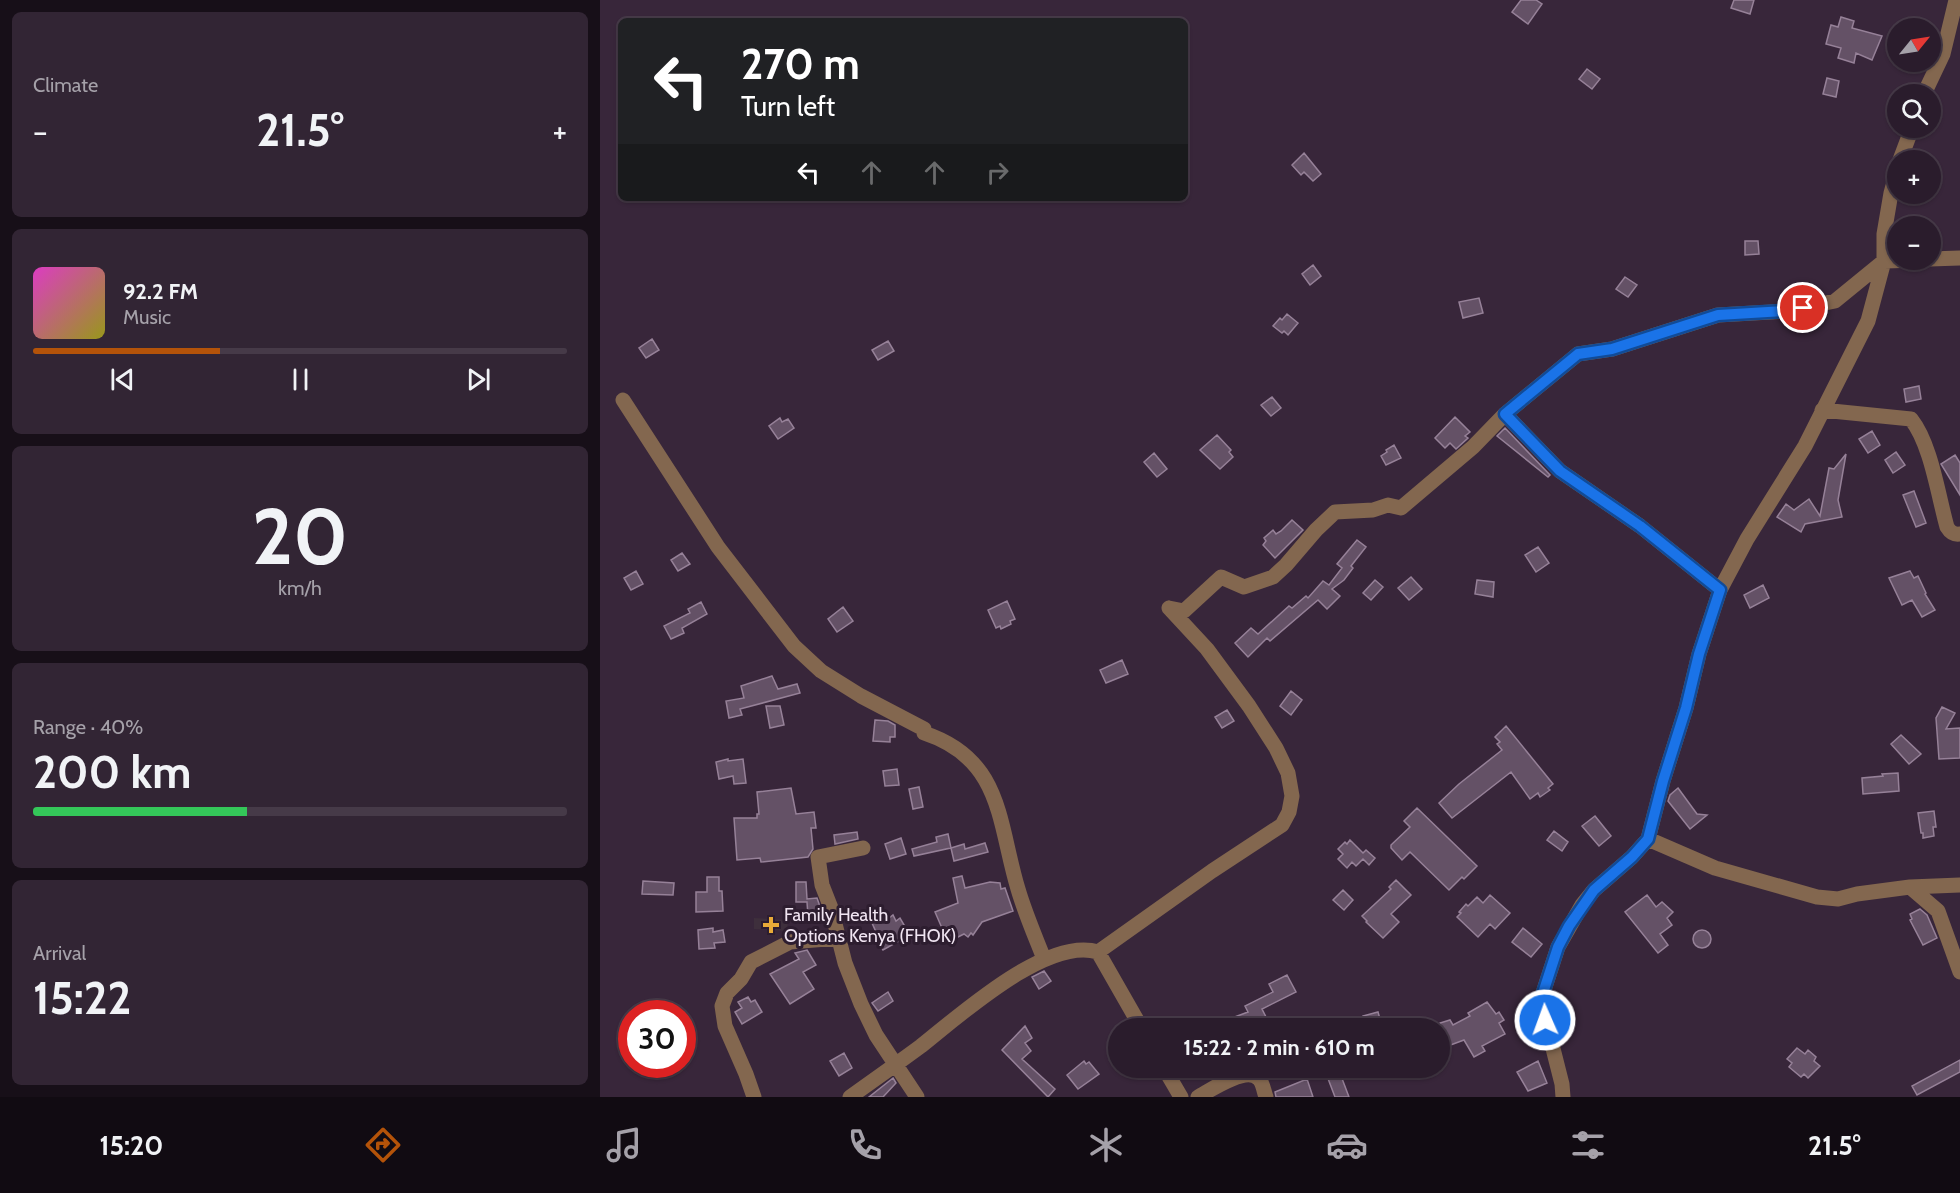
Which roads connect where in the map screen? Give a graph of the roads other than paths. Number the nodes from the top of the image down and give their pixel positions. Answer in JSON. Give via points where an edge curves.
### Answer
{"nodes":[{"id":1,"x":1956,"y":0,"type":"edge"},
{"id":2,"x":1929,"y":84,"type":"edge"},
{"id":3,"x":1888,"y":204,"type":"edge"},
{"id":4,"x":1960,"y":258,"type":"edge"},
{"id":5,"x":1941,"y":259,"type":"edge"},
{"id":6,"x":1884,"y":261,"type":"junction"},
{"id":7,"x":1887,"y":261,"type":"edge"},
{"id":8,"x":623,"y":399,"type":"dead end"},
{"id":9,"x":1822,"y":410,"type":"junction"},
{"id":10,"x":1505,"y":414,"type":"junction"},
{"id":11,"x":1960,"y":534,"type":"edge"},
{"id":12,"x":1720,"y":590,"type":"junction"},
{"id":13,"x":1648,"y":839,"type":"junction"},
{"id":14,"x":863,"y":848,"type":"dead end"},
{"id":15,"x":1960,"y":885,"type":"edge"},
{"id":16,"x":1910,"y":887,"type":"junction"},
{"id":17,"x":839,"y":938,"type":"junction"},
{"id":18,"x":1098,"y":951,"type":"junction"},
{"id":19,"x":1044,"y":959,"type":"junction"},
{"id":20,"x":1960,"y":972,"type":"edge"},
{"id":21,"x":1136,"y":1018,"type":"edge"},
{"id":22,"x":896,"y":1064,"type":"junction"},
{"id":23,"x":1170,"y":1078,"type":"edge"},
{"id":24,"x":754,"y":1097,"type":"edge"},
{"id":25,"x":850,"y":1097,"type":"edge"},
{"id":26,"x":917,"y":1097,"type":"edge"},
{"id":27,"x":1181,"y":1097,"type":"edge"},
{"id":28,"x":1198,"y":1097,"type":"edge"},
{"id":29,"x":1266,"y":1097,"type":"edge"},
{"id":30,"x":1563,"y":1097,"type":"edge"}],
"edges":[{"from":1,"to":2,"type":"street","via":[[1943,54]]},
{"from":3,"to":6,"type":"street"},
{"from":4,"to":5,"type":"street"},
{"from":6,"to":7,"type":"street"},
{"from":6,"to":9,"type":"street","via":[[1868,321]]},
{"from":6,"to":10,"type":"street","via":[[1835,301],[1786,311],[1718,315],[1612,349],[1578,354]]},
{"from":8,"to":19,"type":"street","via":[[718,547],[794,646],[821,671],[974,762],[995,798],[1018,889]]},
{"from":9,"to":11,"type":"street","via":[[1911,419],[1926,446],[1947,527]]},
{"from":9,"to":12,"type":"street"},
{"from":10,"to":12,"type":"street","via":[[1560,471],[1640,526]]},
{"from":10,"to":18,"type":"street","via":[[1473,447],[1401,507],[1335,512],[1273,577],[1244,586],[1221,577],[1184,611],[1169,608],[1207,649],[1250,706],[1288,774],[1292,796],[1282,825]]},
{"from":12,"to":13,"type":"street"},
{"from":13,"to":16,"type":"street","via":[[1715,868],[1817,897],[1838,899]]},
{"from":13,"to":30,"type":"street","via":[[1582,905],[1558,947],[1549,974],[1543,1009]]},
{"from":14,"to":17,"type":"street","via":[[818,856],[822,885]]},
{"from":15,"to":16,"type":"street"},
{"from":16,"to":20,"type":"street","via":[[1938,911]]},
{"from":17,"to":22,"type":"street","via":[[861,1004]]},
{"from":17,"to":24,"type":"street","via":[[790,942],[751,962],[727,993],[722,1006],[725,1026]]},
{"from":18,"to":19,"type":"street","via":[[1072,950]]},
{"from":18,"to":21,"type":"street"},
{"from":19,"to":22,"type":"street","via":[[950,1021]]},
{"from":22,"to":25,"type":"street"},
{"from":22,"to":26,"type":"street"},
{"from":23,"to":27,"type":"street"},
{"from":28,"to":29,"type":"street","via":[[1252,1074],[1260,1079]]}]}
